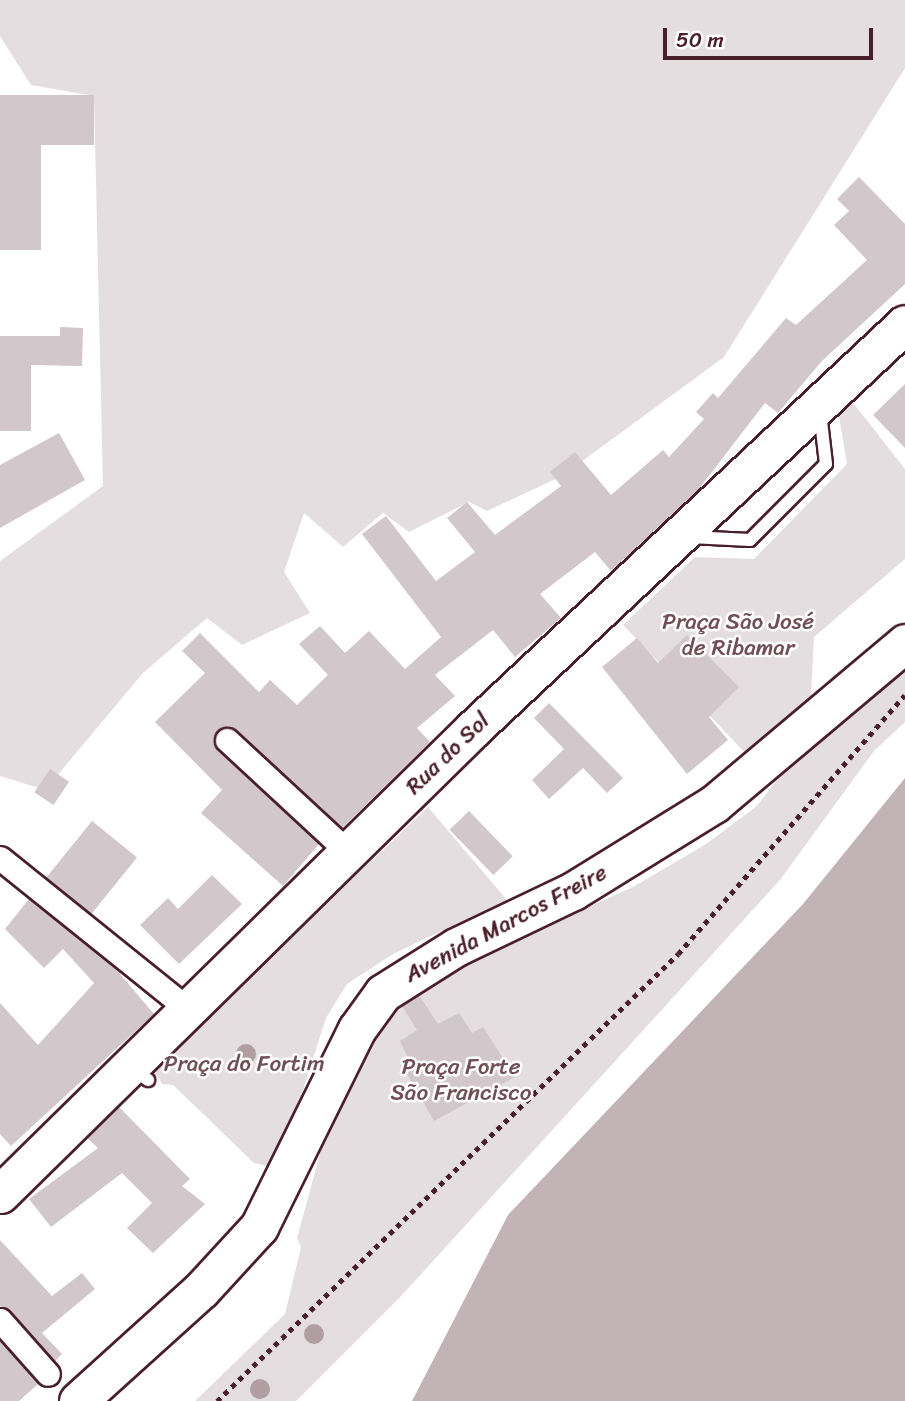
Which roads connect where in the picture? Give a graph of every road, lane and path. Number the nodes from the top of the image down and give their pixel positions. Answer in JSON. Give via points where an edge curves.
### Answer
{"nodes":[{"id":1,"x":903,"y":328,"type":"edge"},
{"id":2,"x":819,"y":405,"type":"junction"},
{"id":3,"x":679,"y":536,"type":"junction"},
{"id":4,"x":905,"y":643,"type":"edge"},
{"id":5,"x":905,"y":695,"type":"edge"},
{"id":6,"x":227,"y":740,"type":"dead end"},
{"id":7,"x":347,"y":851,"type":"junction"},
{"id":8,"x":0,"y":858,"type":"edge"},
{"id":9,"x":188,"y":1009,"type":"junction"},
{"id":10,"x":0,"y":1194,"type":"edge"},
{"id":11,"x":0,"y":1320,"type":"edge"},
{"id":12,"x":48,"y":1374,"type":"dead end"},
{"id":13,"x":78,"y":1401,"type":"edge"},
{"id":14,"x":217,"y":1401,"type":"edge"}],
"edges":[{"from":1,"to":2,"type":"main road","name":"Rua do Sol"},
{"from":2,"to":3,"type":"main road","name":"Rua do Sol"},
{"from":2,"to":3,"type":"lane","via":[[826,464],[750,540]]},
{"from":3,"to":7,"type":"main road","name":"Rua do Sol"},
{"from":4,"to":13,"type":"main road","name":"Avenida Marcos Freire","via":[[714,804],[573,891],[456,947],[383,993],[356,1029],[259,1227],[201,1290]]},
{"from":5,"to":14,"type":"path","via":[[678,954]]},
{"from":6,"to":7,"type":"street"},
{"from":7,"to":9,"type":"main road","name":"Rua do Sol"},
{"from":8,"to":9,"type":"street"},
{"from":9,"to":10,"type":"main road","name":"Rua do Sol","via":[[139,1074]]},
{"from":11,"to":12,"type":"street"}]}
